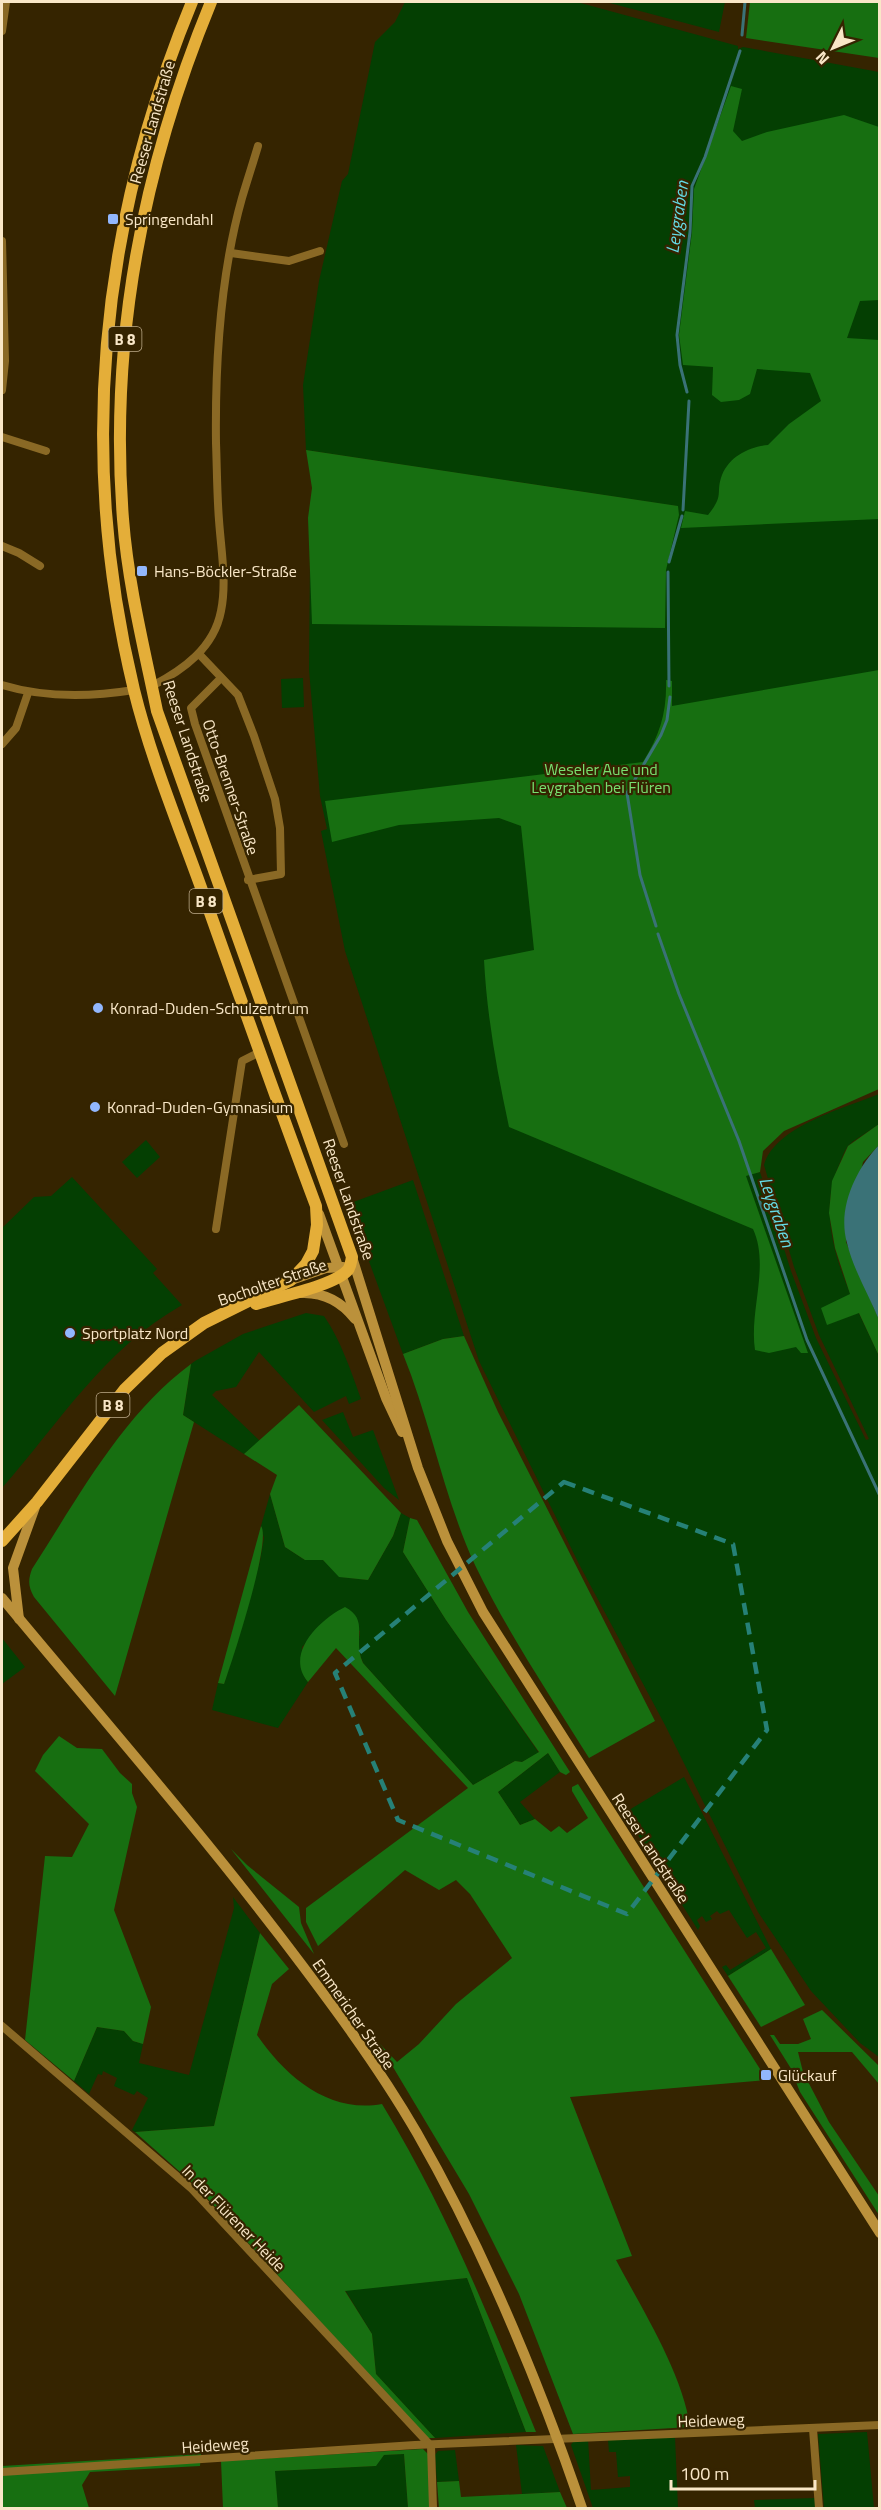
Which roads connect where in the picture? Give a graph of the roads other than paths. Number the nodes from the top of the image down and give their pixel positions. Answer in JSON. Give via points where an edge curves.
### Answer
{"nodes":[{"id":1,"x":6,"y":2,"type":"edge"},
{"id":2,"x":192,"y":2,"type":"edge"},
{"id":3,"x":212,"y":2,"type":"edge"},
{"id":4,"x":2,"y":32,"type":"edge"},
{"id":5,"x":258,"y":146,"type":"dead end"},
{"id":6,"x":2,"y":241,"type":"edge"},
{"id":7,"x":320,"y":251,"type":"dead end"},
{"id":8,"x":231,"y":254,"type":"junction"},
{"id":9,"x":3,"y":336,"type":"edge"},
{"id":10,"x":2,"y":390,"type":"edge"},
{"id":11,"x":2,"y":437,"type":"edge"},
{"id":12,"x":46,"y":451,"type":"dead end"},
{"id":13,"x":2,"y":546,"type":"edge"},
{"id":14,"x":40,"y":566,"type":"dead end"},
{"id":15,"x":199,"y":654,"type":"junction"},
{"id":16,"x":220,"y":679,"type":"junction"},
{"id":17,"x":2,"y":685,"type":"edge"},
{"id":18,"x":152,"y":686,"type":"junction"},
{"id":19,"x":134,"y":690,"type":"junction"},
{"id":20,"x":28,"y":693,"type":"junction"},
{"id":21,"x":2,"y":744,"type":"edge"},
{"id":22,"x":248,"y":879,"type":"junction"},
{"id":23,"x":260,"y":1052,"type":"junction"},
{"id":24,"x":344,"y":1144,"type":"dead end"},
{"id":25,"x":316,"y":1206,"type":"junction"},
{"id":26,"x":216,"y":1229,"type":"dead end"},
{"id":27,"x":348,"y":1268,"type":"junction"},
{"id":28,"x":291,"y":1280,"type":"junction"},
{"id":29,"x":298,"y":1293,"type":"junction"},
{"id":30,"x":204,"y":1323,"type":"junction"},
{"id":31,"x":361,"y":1326,"type":"junction"},
{"id":32,"x":418,"y":1468,"type":"junction"},
{"id":33,"x":37,"y":1502,"type":"junction"},
{"id":34,"x":2,"y":1541,"type":"edge"},
{"id":35,"x":2,"y":1598,"type":"edge"},
{"id":36,"x":19,"y":1619,"type":"junction"},
{"id":37,"x":2,"y":2026,"type":"edge"},
{"id":38,"x":879,"y":2233,"type":"edge"},
{"id":39,"x":879,"y":2426,"type":"edge"},
{"id":40,"x":813,"y":2429,"type":"junction"},
{"id":41,"x":556,"y":2438,"type":"junction"},
{"id":42,"x":430,"y":2446,"type":"junction"},
{"id":43,"x":2,"y":2472,"type":"edge"},
{"id":44,"x":433,"y":2508,"type":"edge"},
{"id":45,"x":582,"y":2508,"type":"edge"},
{"id":46,"x":819,"y":2508,"type":"edge"}],
"edges":[{"from":1,"to":4,"type":"street"},
{"from":2,"to":19,"type":"main road","name":"Reeser Landstraße","number":"B 8","via":[[152,109],[133,175],[115,267],[106,342],[102,422],[108,526]]},
{"from":3,"to":18,"type":"main road","name":"Reeser Landstraße","number":"B 8","via":[[189,56],[158,150],[133,267],[125,341],[120,417],[123,520],[137,618]]},
{"from":5,"to":8,"type":"street","via":[[241,199]]},
{"from":6,"to":9,"type":"street"},
{"from":7,"to":8,"type":"street","via":[[289,261]]},
{"from":8,"to":15,"type":"street","via":[[217,382],[221,612]]},
{"from":9,"to":10,"type":"street","via":[[6,361]]},
{"from":11,"to":12,"type":"street"},
{"from":13,"to":14,"type":"street"},
{"from":15,"to":16,"type":"street","name":"Otto-Brenner-Straße"},
{"from":15,"to":18,"type":"street"},
{"from":16,"to":22,"type":"street","name":"Otto-Brenner-Straße","via":[[191,708]]},
{"from":16,"to":22,"type":"street","name":"Otto-Brenner-Straße","via":[[238,695],[275,799],[280,828],[281,874]]},
{"from":17,"to":20,"type":"street"},
{"from":18,"to":19,"type":"main road"},
{"from":18,"to":27,"type":"main road","name":"Reeser Landstraße","number":"B 8"},
{"from":19,"to":20,"type":"street"},
{"from":19,"to":23,"type":"main road","name":"Reeser Landstraße","number":"B 8"},
{"from":20,"to":21,"type":"street","via":[[16,728]]},
{"from":22,"to":24,"type":"street","name":"Otto-Brenner-Straße"},
{"from":23,"to":25,"type":"main road","name":"Reeser Landstraße","number":"B 8"},
{"from":23,"to":26,"type":"street","via":[[242,1061]]},
{"from":25,"to":27,"type":"street","name":"Reeser Landstraße","number":"B 8"},
{"from":25,"to":28,"type":"main road","number":"B 8","via":[[313,1251]]},
{"from":27,"to":28,"type":"street","name":"Bocholter Straße","number":"B 8"},
{"from":27,"to":29,"type":"main road","name":"Bocholter Straße","number":"B 8"},
{"from":27,"to":31,"type":"street","name":"Reeser Landstraße"},
{"from":27,"to":32,"type":"street","name":"Reeser Landstraße"},
{"from":28,"to":30,"type":"main road","name":"Bocholter Straße","number":"B 8"},
{"from":29,"to":30,"type":"main road","name":"Bocholter Straße","number":"B 8"},
{"from":29,"to":31,"type":"street","via":[[314,1292],[331,1298]]},
{"from":30,"to":33,"type":"main road","name":"Bocholter Straße","number":"B 8","via":[[162,1353],[125,1389]]},
{"from":31,"to":32,"type":"street","name":"Reeser Landstraße","via":[[386,1398]]},
{"from":32,"to":38,"type":"street","name":"Reeser Landstraße","via":[[447,1541],[489,1621]]},
{"from":33,"to":34,"type":"main road","name":"Bocholter Straße","number":"B 8"},
{"from":33,"to":36,"type":"street","via":[[14,1568]]},
{"from":35,"to":36,"type":"street","name":"Emmericher Straße"},
{"from":36,"to":41,"type":"street","name":"Emmericher Straße","via":[[200,1834],[327,1998],[371,2062],[455,2204],[489,2275]]},
{"from":37,"to":42,"type":"street","name":"In der Flürener Heide","via":[[192,2188]]},
{"from":39,"to":40,"type":"street","name":"Heideweg"},
{"from":40,"to":41,"type":"street","name":"Heideweg"},
{"from":40,"to":46,"type":"street"},
{"from":41,"to":42,"type":"street","name":"Heideweg"},
{"from":41,"to":45,"type":"street","name":"Emmericher Straße"},
{"from":42,"to":43,"type":"street","name":"Heideweg"},
{"from":42,"to":44,"type":"street"}]}
